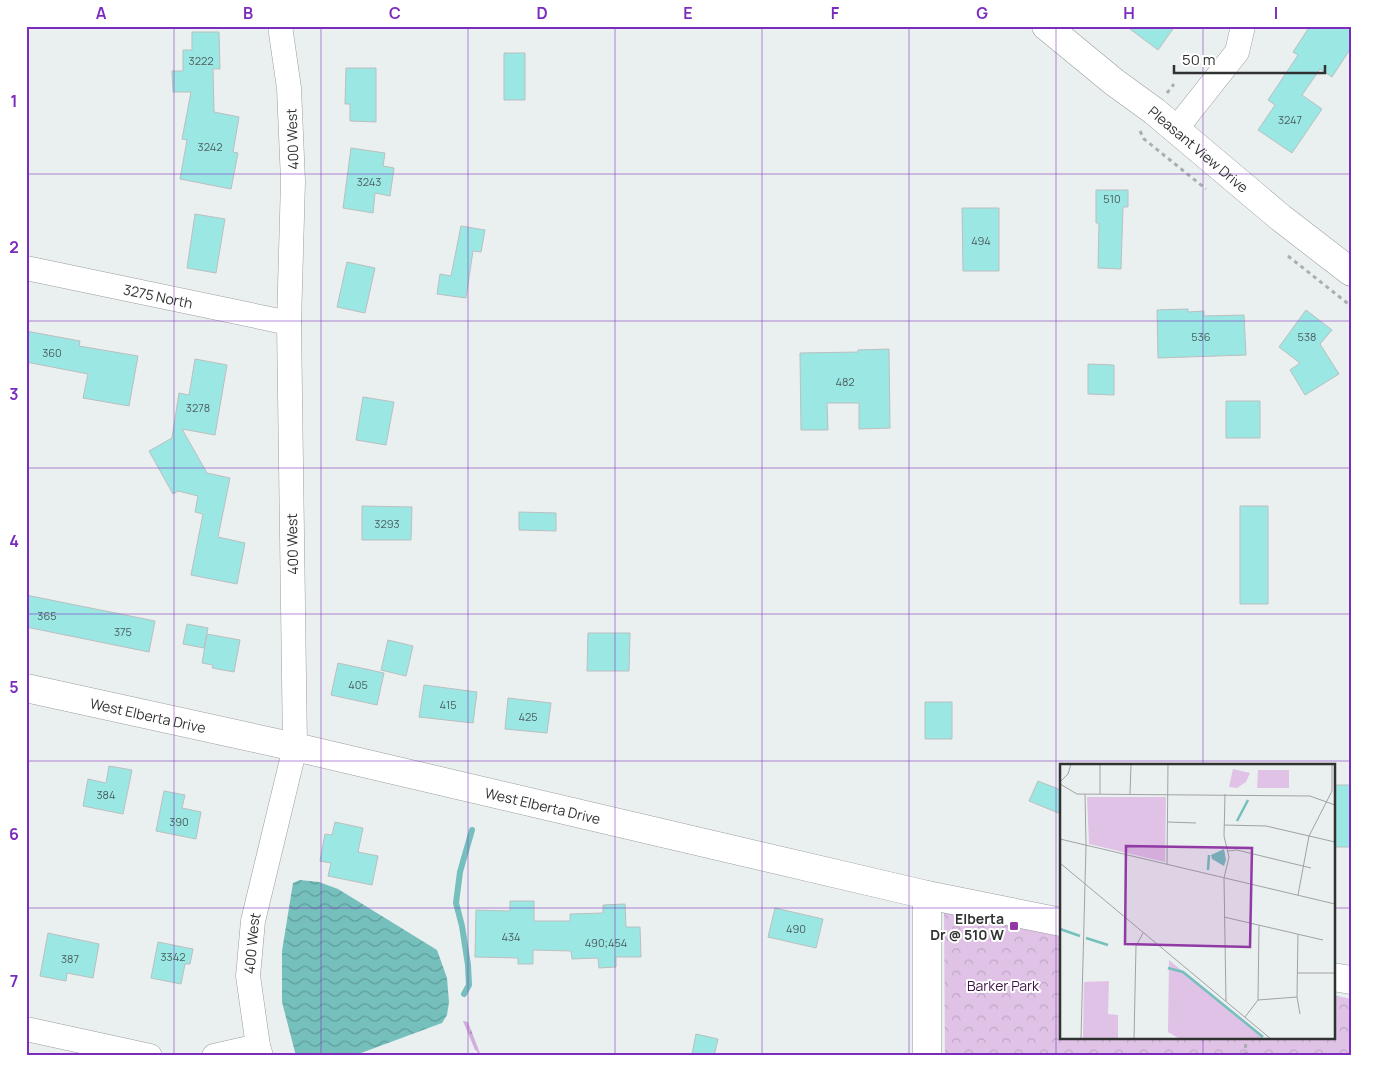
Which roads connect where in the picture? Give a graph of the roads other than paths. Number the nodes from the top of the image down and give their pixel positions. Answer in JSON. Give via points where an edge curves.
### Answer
{"nodes":[{"id":1,"x":280,"y":26,"type":"edge"},
{"id":2,"x":1046,"y":26,"type":"edge"},
{"id":3,"x":1243,"y":26,"type":"edge"},
{"id":4,"x":1176,"y":129,"type":"junction"},
{"id":5,"x":26,"y":268,"type":"edge"},
{"id":6,"x":1351,"y":272,"type":"edge"},
{"id":7,"x":289,"y":323,"type":"junction"},
{"id":8,"x":26,"y":688,"type":"edge"},
{"id":9,"x":295,"y":747,"type":"junction"},
{"id":10,"x":927,"y":895,"type":"junction"},
{"id":11,"x":1060,"y":922,"type":"edge"},
{"id":12,"x":1334,"y":977,"type":"edge"},
{"id":13,"x":1351,"y":980,"type":"edge"},
{"id":14,"x":26,"y":1029,"type":"edge"},
{"id":15,"x":259,"y":1051,"type":"edge"},
{"id":16,"x":150,"y":1056,"type":"edge"},
{"id":17,"x":214,"y":1056,"type":"edge"},
{"id":18,"x":927,"y":1056,"type":"edge"}],
"edges":[{"from":1,"to":7,"type":"street","name":"400 West","via":[[290,88],[293,182]]},
{"from":2,"to":4,"type":"main road","name":"Pleasant View Drive"},
{"from":3,"to":4,"type":"street","via":[[1237,52]]},
{"from":4,"to":6,"type":"main road","name":"Pleasant View Drive"},
{"from":5,"to":7,"type":"street","name":"3275 North"},
{"from":7,"to":9,"type":"street","name":"400 West"},
{"from":8,"to":9,"type":"main road","name":"West Elberta Drive"},
{"from":9,"to":10,"type":"main road","name":"West Elberta Drive"},
{"from":9,"to":15,"type":"street","name":"400 West","via":[[253,921],[248,976]]},
{"from":10,"to":11,"type":"main road","name":"West Elberta Drive"},
{"from":10,"to":18,"type":"main road"},
{"from":12,"to":13,"type":"main road"},
{"from":14,"to":16,"type":"street"},
{"from":15,"to":17,"type":"street"}]}
